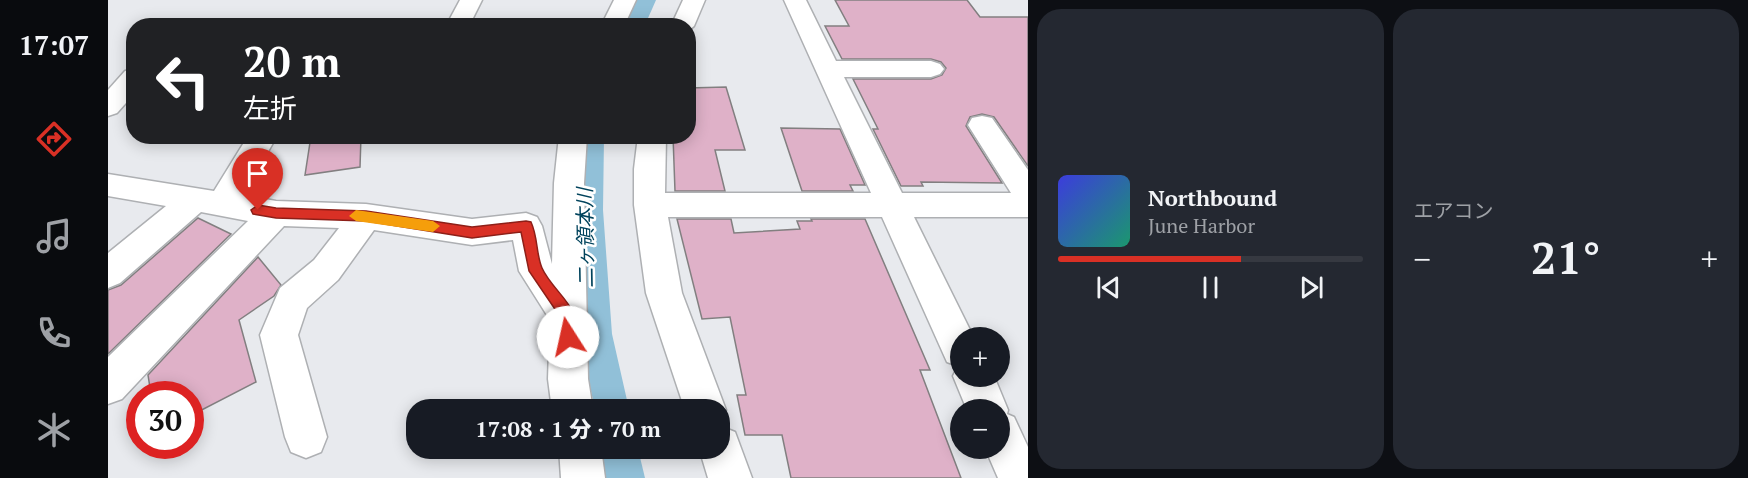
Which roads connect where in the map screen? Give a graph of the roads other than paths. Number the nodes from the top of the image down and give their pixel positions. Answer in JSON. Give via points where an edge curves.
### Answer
{"nodes":[{"id":1,"x":471,"y":0,"type":"edge"},
{"id":2,"x":625,"y":0,"type":"edge"},
{"id":3,"x":694,"y":0,"type":"edge"},
{"id":4,"x":795,"y":0,"type":"edge"},
{"id":5,"x":461,"y":18,"type":"edge"},
{"id":6,"x":616,"y":18,"type":"edge"},
{"id":7,"x":686,"y":18,"type":"edge"},
{"id":8,"x":829,"y":69,"type":"junction"},
{"id":9,"x":931,"y":69,"type":"dead end"},
{"id":10,"x":126,"y":86,"type":"edge"},
{"id":11,"x":108,"y":107,"type":"edge"},
{"id":12,"x":982,"y":125,"type":"dead end"},
{"id":13,"x":257,"y":144,"type":"edge"},
{"id":14,"x":572,"y":144,"type":"edge"},
{"id":15,"x":651,"y":144,"type":"edge"},
{"id":16,"x":108,"y":185,"type":"edge"},
{"id":17,"x":1028,"y":194,"type":"edge"},
{"id":18,"x":208,"y":202,"type":"junction"},
{"id":19,"x":651,"y":205,"type":"junction"},
{"id":20,"x":1028,"y":205,"type":"edge"},
{"id":21,"x":893,"y":206,"type":"junction"},
{"id":22,"x":276,"y":213,"type":"junction"},
{"id":23,"x":366,"y":216,"type":"junction"},
{"id":24,"x":108,"y":273,"type":"edge"},
{"id":25,"x":568,"y":316,"type":"junction"},
{"id":26,"x":950,"y":328,"type":"edge"},
{"id":27,"x":108,"y":386,"type":"edge"},
{"id":28,"x":571,"y":399,"type":"edge"},
{"id":29,"x":702,"y":399,"type":"edge"},
{"id":30,"x":306,"y":437,"type":"dead end"},
{"id":31,"x":1010,"y":456,"type":"edge"},
{"id":32,"x":581,"y":459,"type":"edge"},
{"id":33,"x":724,"y":459,"type":"edge"},
{"id":34,"x":584,"y":478,"type":"edge"},
{"id":35,"x":730,"y":478,"type":"edge"},
{"id":36,"x":1020,"y":478,"type":"edge"}],
"edges":[{"from":1,"to":5,"type":"street"},
{"from":2,"to":6,"type":"street"},
{"from":3,"to":7,"type":"street"},
{"from":4,"to":8,"type":"street"},
{"from":8,"to":9,"type":"street"},
{"from":8,"to":21,"type":"street"},
{"from":10,"to":11,"type":"street"},
{"from":12,"to":17,"type":"street"},
{"from":13,"to":18,"type":"street"},
{"from":14,"to":25,"type":"street"},
{"from":15,"to":19,"type":"street"},
{"from":16,"to":18,"type":"street"},
{"from":18,"to":22,"type":"street"},
{"from":18,"to":24,"type":"street"},
{"from":19,"to":21,"type":"street"},
{"from":19,"to":29,"type":"street","via":[[664,292]]},
{"from":20,"to":21,"type":"street"},
{"from":21,"to":26,"type":"street"},
{"from":22,"to":23,"type":"street"},
{"from":22,"to":27,"type":"street"},
{"from":23,"to":25,"type":"street","via":[[472,232],[526,226],[536,271]]},
{"from":23,"to":30,"type":"street","via":[[326,270],[293,299],[279,335]]},
{"from":25,"to":28,"type":"street"},
{"from":31,"to":36,"type":"street"},
{"from":32,"to":34,"type":"street"},
{"from":33,"to":35,"type":"street"}]}
